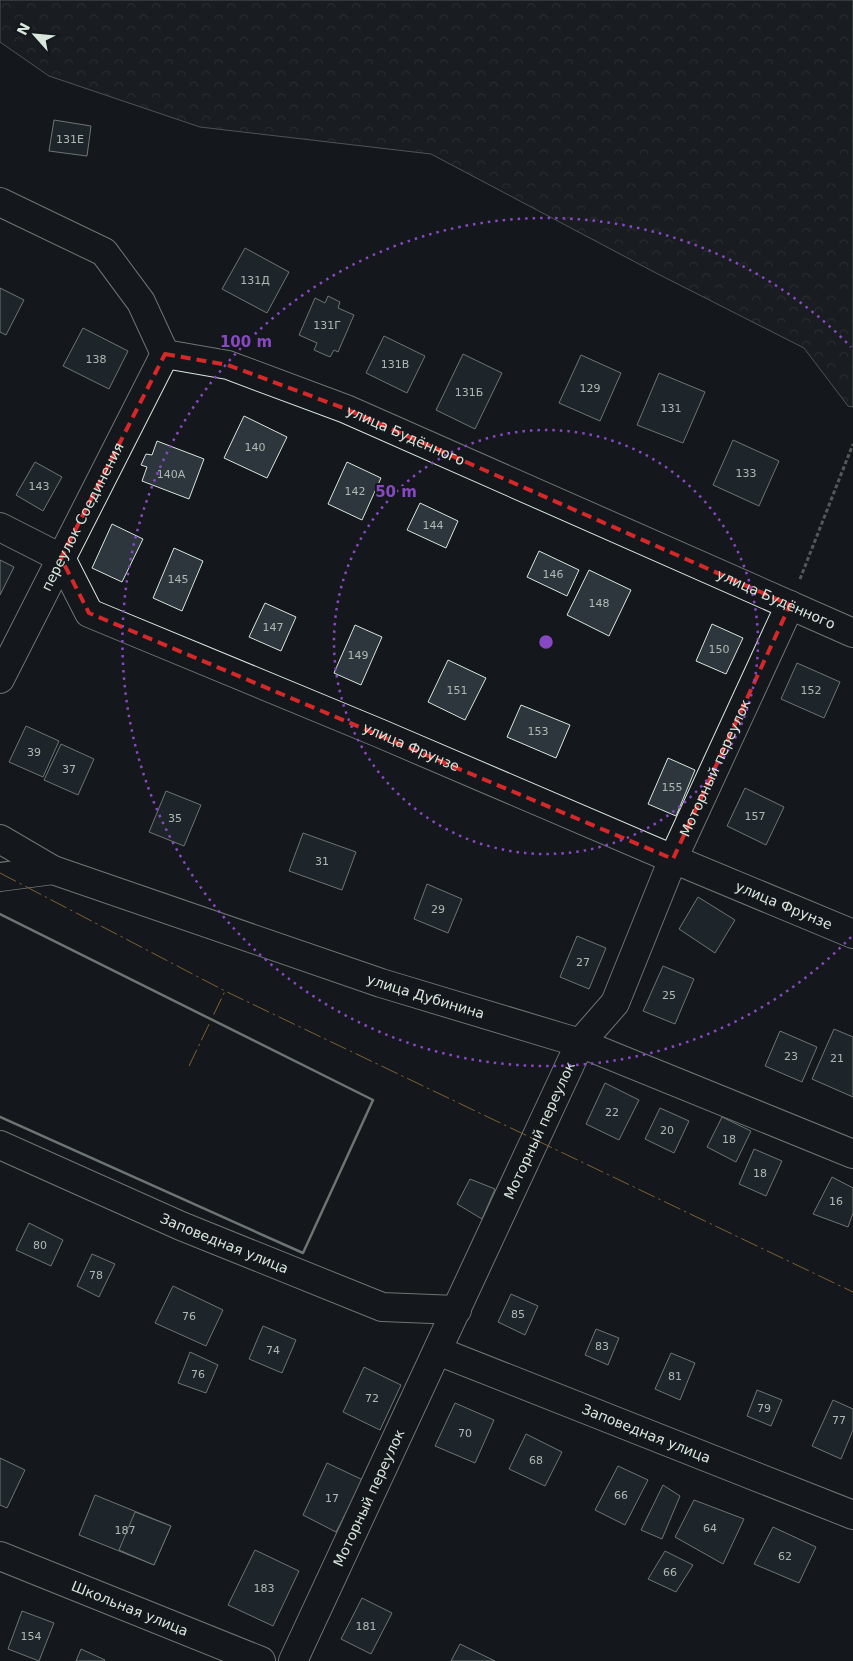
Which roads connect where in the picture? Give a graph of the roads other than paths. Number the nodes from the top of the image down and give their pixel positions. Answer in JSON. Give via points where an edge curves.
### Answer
{"nodes":[{"id":1,"x":0,"y":202,"type":"edge"},
{"id":2,"x":165,"y":354,"type":"junction"},
{"id":3,"x":0,"y":526,"type":"edge"},
{"id":4,"x":61,"y":558,"type":"junction"},
{"id":5,"x":790,"y":605,"type":"junction"},
{"id":6,"x":853,"y":633,"type":"edge"},
{"id":7,"x":0,"y":679,"type":"edge"},
{"id":8,"x":0,"y":838,"type":"edge"},
{"id":9,"x":673,"y":860,"type":"junction"},
{"id":10,"x":53,"y":870,"type":"junction"},
{"id":11,"x":0,"y":877,"type":"edge"},
{"id":12,"x":853,"y":934,"type":"edge"},
{"id":13,"x":580,"y":1043,"type":"junction"},
{"id":14,"x":0,"y":1145,"type":"edge"},
{"id":15,"x":853,"y":1154,"type":"edge"},
{"id":16,"x":457,"y":1310,"type":"junction"},
{"id":17,"x":438,"y":1351,"type":"junction"},
{"id":18,"x":853,"y":1515,"type":"edge"},
{"id":19,"x":0,"y":1556,"type":"edge"},
{"id":20,"x":261,"y":1661,"type":"edge"},
{"id":21,"x":292,"y":1661,"type":"edge"}],
"edges":[{"from":1,"to":2,"type":"street","via":[[104,252],[141,302]]},
{"from":2,"to":4,"type":"street","name":"переулок Соединения"},
{"from":2,"to":5,"type":"street","name":"улица Будённого","via":[[228,365],[346,409]]},
{"from":3,"to":4,"type":"street"},
{"from":4,"to":7,"type":"street","name":"переулок Соединения"},
{"from":4,"to":9,"type":"street","name":"улица Фрунзе","via":[[89,613]]},
{"from":5,"to":6,"type":"street","name":"улица Будённого"},
{"from":5,"to":9,"type":"street","name":"Моторный переулок"},
{"from":8,"to":10,"type":"street","name":"улица Дубинина"},
{"from":9,"to":12,"type":"street","name":"улица Фрунзе"},
{"from":9,"to":13,"type":"street","name":"Моторный переулок","via":[[615,1003]]},
{"from":10,"to":11,"type":"street"},
{"from":10,"to":13,"type":"street","name":"улица Дубинина","via":[[381,983]]},
{"from":13,"to":15,"type":"street","name":"улица Дубинина"},
{"from":13,"to":16,"type":"street","name":"Моторный переулок"},
{"from":14,"to":16,"type":"street","name":"Заповедная улица","via":[[181,1226],[382,1307]]},
{"from":16,"to":17,"type":"street","name":"Моторный переулок"},
{"from":17,"to":18,"type":"street","name":"Заповедная улица"},
{"from":17,"to":21,"type":"street","name":"Моторный переулок"},
{"from":19,"to":20,"type":"street","name":"Школьная улица"}]}
